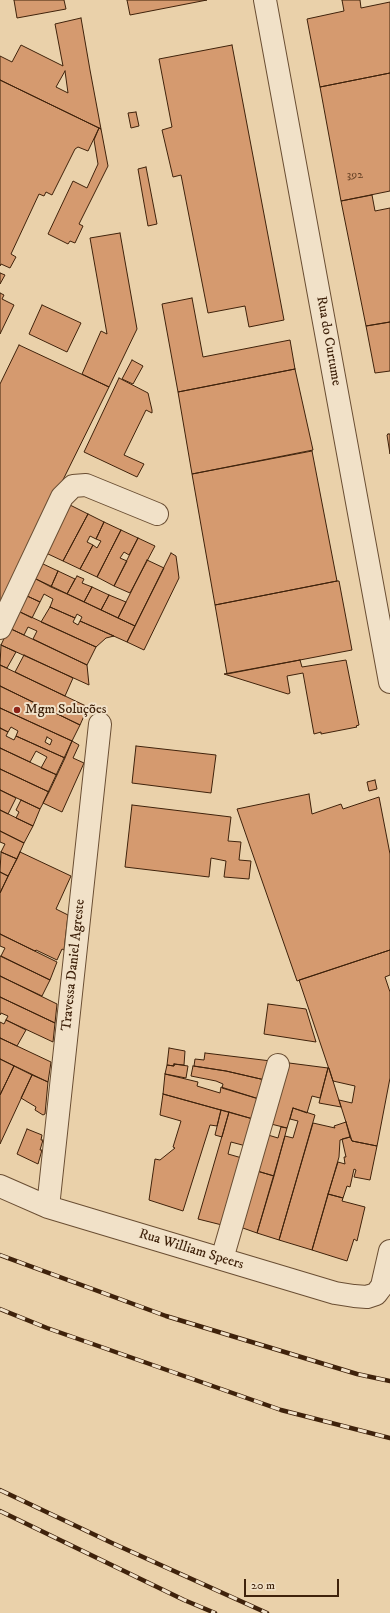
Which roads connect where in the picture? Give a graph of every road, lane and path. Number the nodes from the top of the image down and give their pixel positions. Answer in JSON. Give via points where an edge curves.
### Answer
{"nodes":[{"id":1,"x":265,"y":0,"type":"edge"},
{"id":2,"x":157,"y":514,"type":"dead end"},
{"id":3,"x":0,"y":628,"type":"edge"},
{"id":4,"x":390,"y":682,"type":"edge"},
{"id":5,"x":100,"y":724,"type":"dead end"},
{"id":6,"x":278,"y":1065,"type":"dead end"},
{"id":7,"x":0,"y":1186,"type":"edge"},
{"id":8,"x":48,"y":1207,"type":"junction"},
{"id":9,"x":390,"y":1251,"type":"edge"},
{"id":10,"x":222,"y":1259,"type":"junction"}],
"edges":[{"from":1,"to":4,"type":"street","name":"Rua do Curtume"},
{"from":2,"to":3,"type":"street","via":[[86,485],[73,486],[62,497]]},
{"from":5,"to":8,"type":"street","name":"Travessa Daniel Agreste"},
{"from":6,"to":10,"type":"street"},
{"from":7,"to":8,"type":"street","name":"Rua William Speers"},
{"from":8,"to":10,"type":"street","name":"Rua William Speers"},
{"from":9,"to":10,"type":"street","name":"Rua William Speers","via":[[382,1286],[376,1294],[367,1297],[335,1293]]}]}
